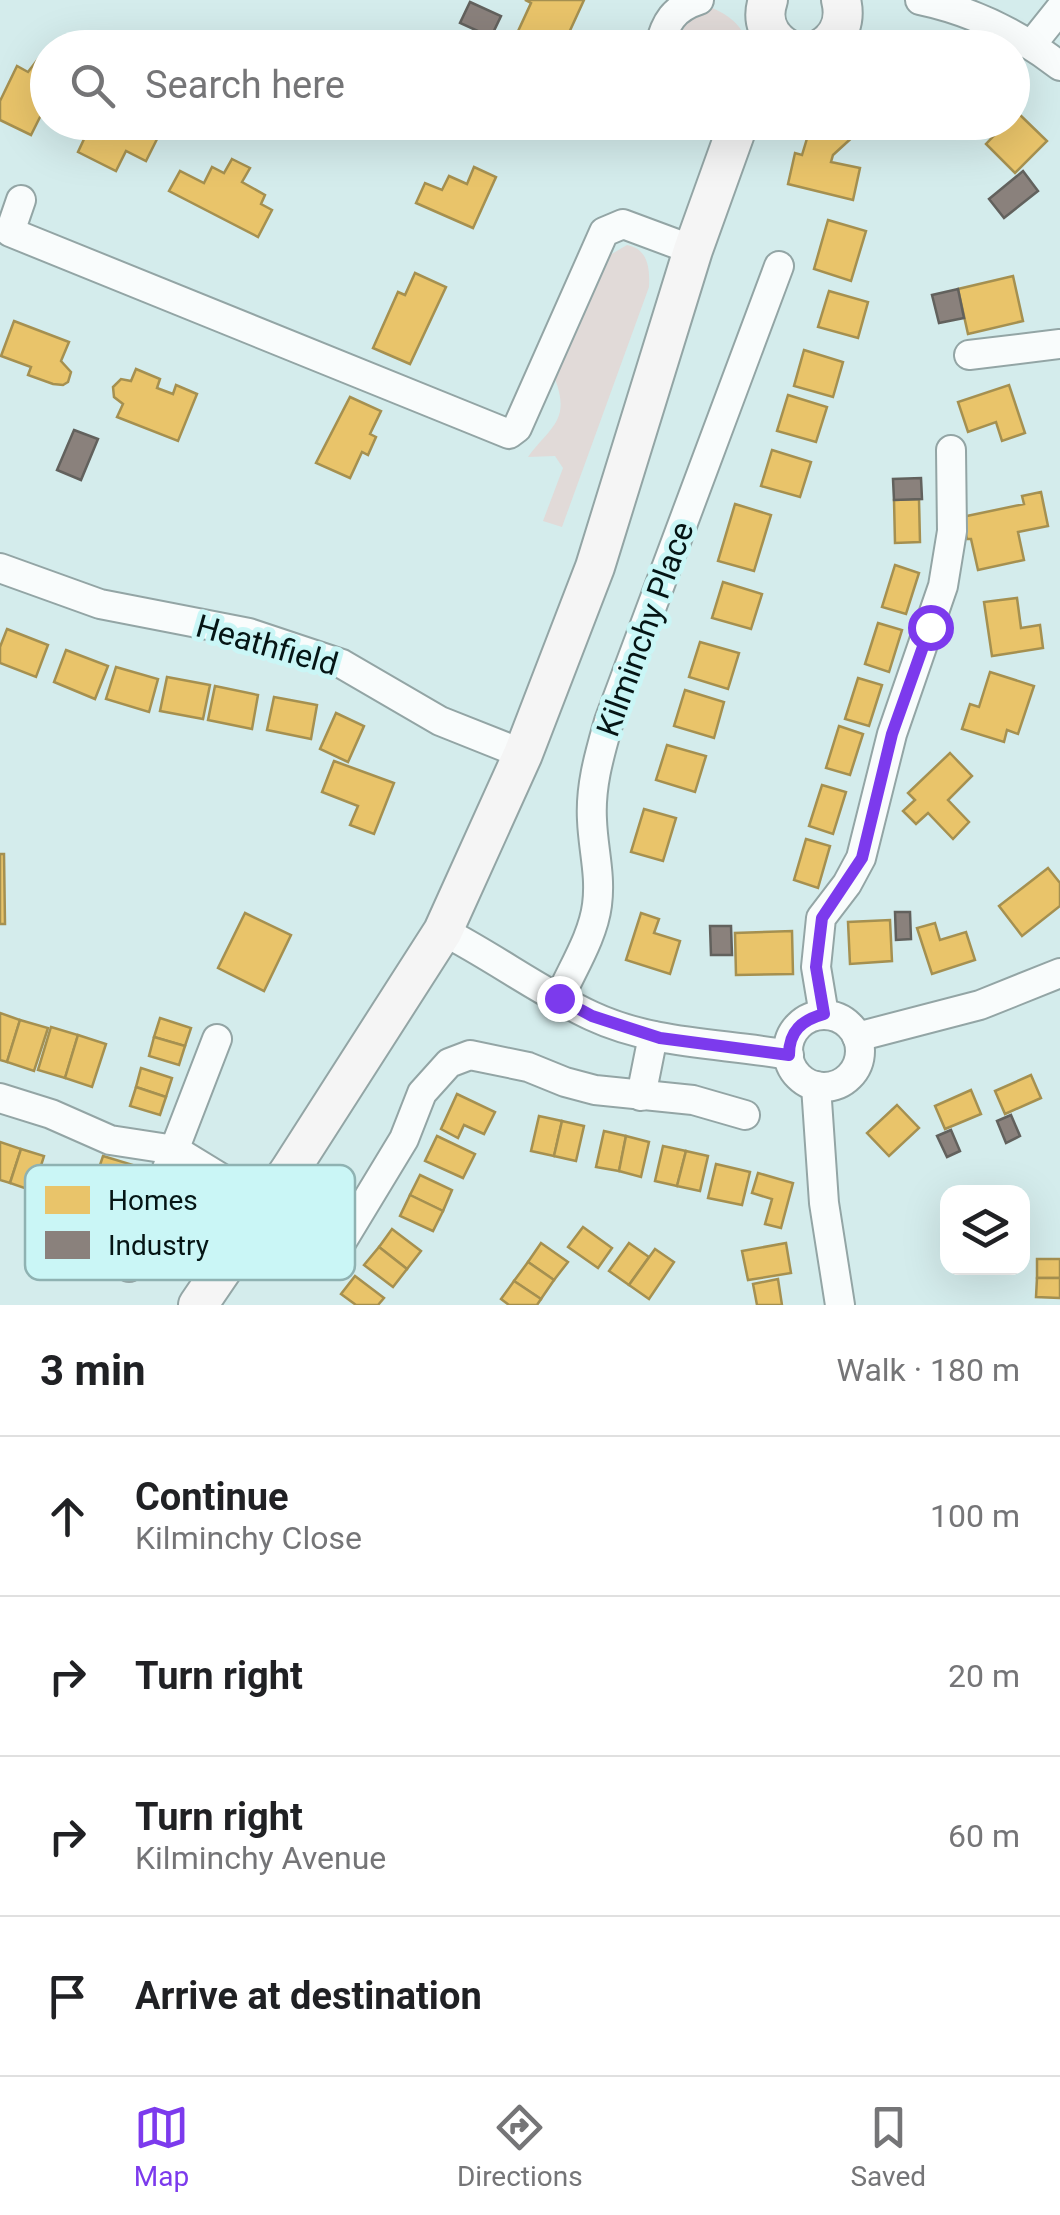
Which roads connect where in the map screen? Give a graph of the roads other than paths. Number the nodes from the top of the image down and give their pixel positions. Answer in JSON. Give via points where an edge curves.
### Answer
{"nodes":[{"id":1,"x":699,"y":0,"type":"edge"},
{"id":2,"x":841,"y":0,"type":"edge"},
{"id":3,"x":920,"y":0,"type":"edge"},
{"id":4,"x":1060,"y":9,"type":"edge"},
{"id":5,"x":665,"y":30,"type":"edge"},
{"id":6,"x":838,"y":30,"type":"edge"},
{"id":7,"x":978,"y":30,"type":"edge"},
{"id":8,"x":1032,"y":44,"type":"joint"},
{"id":9,"x":1060,"y":66,"type":"edge"},
{"id":10,"x":738,"y":140,"type":"edge"},
{"id":11,"x":20,"y":200,"type":"dead end"},
{"id":12,"x":693,"y":250,"type":"junction"},
{"id":13,"x":779,"y":266,"type":"dead end"},
{"id":14,"x":1060,"y":344,"type":"edge"},
{"id":15,"x":969,"y":355,"type":"dead end"},
{"id":16,"x":951,"y":450,"type":"dead end"},
{"id":17,"x":0,"y":568,"type":"edge"},
{"id":18,"x":522,"y":754,"type":"junction"},
{"id":19,"x":443,"y":931,"type":"junction"},
{"id":20,"x":1060,"y":973,"type":"edge"},
{"id":21,"x":559,"y":998,"type":"junction"},
{"id":22,"x":824,"y":1014,"type":"junction"},
{"id":23,"x":653,"y":1036,"type":"junction"},
{"id":24,"x":858,"y":1037,"type":"junction"},
{"id":25,"x":217,"y":1039,"type":"dead end"},
{"id":26,"x":789,"y":1055,"type":"junction"},
{"id":27,"x":816,"y":1086,"type":"junction"},
{"id":28,"x":642,"y":1096,"type":"junction"},
{"id":29,"x":0,"y":1098,"type":"edge"},
{"id":30,"x":745,"y":1115,"type":"dead end"},
{"id":31,"x":176,"y":1150,"type":"junction"},
{"id":32,"x":170,"y":1165,"type":"edge"},
{"id":33,"x":200,"y":1165,"type":"edge"},
{"id":34,"x":291,"y":1165,"type":"edge"},
{"id":35,"x":355,"y":1220,"type":"edge"},
{"id":36,"x":215,"y":1280,"type":"edge"},
{"id":37,"x":198,"y":1305,"type":"edge"},
{"id":38,"x":840,"y":1305,"type":"edge"}],
"edges":[{"from":1,"to":5,"type":"street","via":[[680,6]]},
{"from":2,"to":6,"type":"main road"},
{"from":3,"to":7,"type":"street"},
{"from":4,"to":8,"type":"street"},
{"from":8,"to":9,"type":"street"},
{"from":10,"to":12,"type":"main road"},
{"from":11,"to":12,"type":"street","via":[[10,232],[509,434],[604,232],[623,224]]},
{"from":12,"to":18,"type":"main road","via":[[595,566]]},
{"from":13,"to":21,"type":"street","name":"Kilminchy Place","via":[[610,720],[592,795],[597,910]]},
{"from":14,"to":15,"type":"street"},
{"from":16,"to":22,"type":"street","via":[[952,531],[943,586],[892,734],[862,858],[822,918],[816,967]]},
{"from":17,"to":18,"type":"street","name":"Heathfield","via":[[100,604],[249,633],[342,664],[440,721]]},
{"from":18,"to":19,"type":"main road"},
{"from":19,"to":21,"type":"street"},
{"from":19,"to":34,"type":"main road"},
{"from":20,"to":24,"type":"street","via":[[980,1005]]},
{"from":21,"to":23,"type":"street"},
{"from":22,"to":24,"type":"street","via":[[841,1019]]},
{"from":22,"to":26,"type":"street","via":[[795,1030]]},
{"from":23,"to":26,"type":"street"},
{"from":23,"to":28,"type":"street"},
{"from":24,"to":27,"type":"street","via":[[851,1074],[835,1085]]},
{"from":25,"to":31,"type":"street"},
{"from":26,"to":27,"type":"street","via":[[795,1072]]},
{"from":27,"to":38,"type":"street"},
{"from":28,"to":30,"type":"street","via":[[693,1100]]},
{"from":28,"to":35,"type":"street","via":[[564,1082],[500,1059],[449,1062],[422,1093],[404,1140]]},
{"from":29,"to":31,"type":"street","via":[[110,1140]]},
{"from":31,"to":32,"type":"street"},
{"from":31,"to":33,"type":"street"},
{"from":36,"to":37,"type":"main road"}]}
